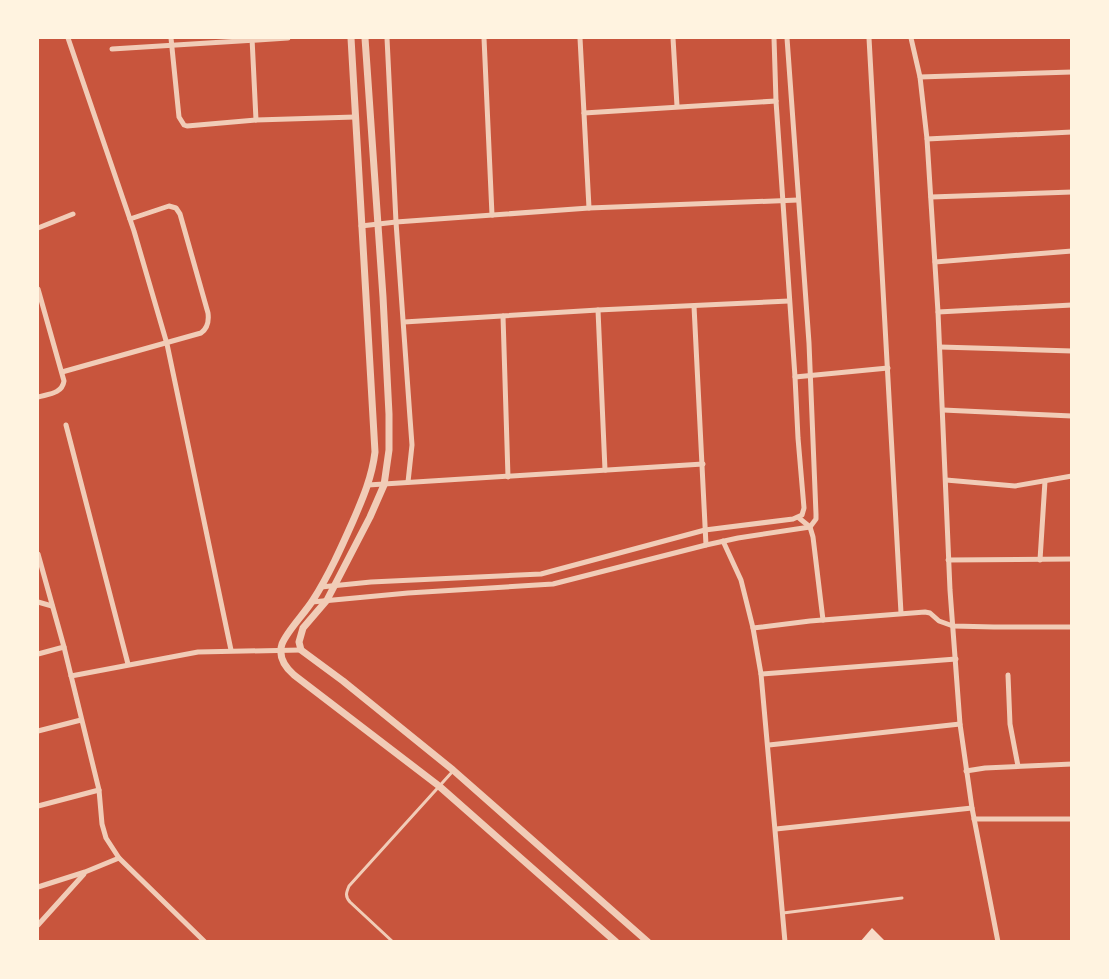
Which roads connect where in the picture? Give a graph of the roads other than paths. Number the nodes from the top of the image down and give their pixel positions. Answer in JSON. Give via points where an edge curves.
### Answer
{"nodes":[{"id":1,"x":68,"y":38,"type":"edge"},
{"id":2,"x":172,"y":38,"type":"edge"},
{"id":3,"x":252,"y":38,"type":"edge"},
{"id":4,"x":288,"y":38,"type":"edge"},
{"id":5,"x":350,"y":38,"type":"edge"},
{"id":6,"x":365,"y":38,"type":"edge"},
{"id":7,"x":387,"y":38,"type":"edge"},
{"id":8,"x":484,"y":38,"type":"edge"},
{"id":9,"x":580,"y":38,"type":"edge"},
{"id":10,"x":673,"y":38,"type":"edge"},
{"id":11,"x":774,"y":38,"type":"edge"},
{"id":12,"x":787,"y":38,"type":"edge"},
{"id":13,"x":869,"y":38,"type":"edge"},
{"id":14,"x":911,"y":38,"type":"edge"},
{"id":15,"x":172,"y":45,"type":"junction"},
{"id":16,"x":112,"y":48,"type":"dead end"},
{"id":17,"x":1072,"y":72,"type":"edge"},
{"id":18,"x":920,"y":77,"type":"junction"},
{"id":19,"x":776,"y":101,"type":"junction"},
{"id":20,"x":677,"y":106,"type":"junction"},
{"id":21,"x":584,"y":113,"type":"junction"},
{"id":22,"x":355,"y":117,"type":"junction"},
{"id":23,"x":256,"y":120,"type":"junction"},
{"id":24,"x":1072,"y":132,"type":"edge"},
{"id":25,"x":927,"y":139,"type":"junction"},
{"id":26,"x":1072,"y":192,"type":"edge"},
{"id":27,"x":931,"y":198,"type":"junction"},
{"id":28,"x":798,"y":200,"type":"junction"},
{"id":29,"x":782,"y":201,"type":"junction"},
{"id":30,"x":589,"y":208,"type":"junction"},
{"id":31,"x":73,"y":214,"type":"dead end"},
{"id":32,"x":492,"y":215,"type":"junction"},
{"id":33,"x":130,"y":219,"type":"junction"},
{"id":34,"x":396,"y":222,"type":"junction"},
{"id":35,"x":377,"y":224,"type":"junction"},
{"id":36,"x":360,"y":226,"type":"junction"},
{"id":37,"x":38,"y":228,"type":"edge"},
{"id":38,"x":1072,"y":251,"type":"edge"},
{"id":39,"x":935,"y":262,"type":"junction"},
{"id":40,"x":38,"y":289,"type":"edge"},
{"id":41,"x":789,"y":301,"type":"junction"},
{"id":42,"x":1072,"y":305,"type":"edge"},
{"id":43,"x":694,"y":306,"type":"junction"},
{"id":44,"x":598,"y":310,"type":"junction"},
{"id":45,"x":938,"y":312,"type":"junction"},
{"id":46,"x":503,"y":316,"type":"junction"},
{"id":47,"x":404,"y":322,"type":"junction"},
{"id":48,"x":167,"y":344,"type":"junction"},
{"id":49,"x":940,"y":348,"type":"junction"},
{"id":50,"x":1072,"y":351,"type":"edge"},
{"id":51,"x":888,"y":368,"type":"junction"},
{"id":52,"x":62,"y":372,"type":"junction"},
{"id":53,"x":811,"y":376,"type":"junction"},
{"id":54,"x":795,"y":377,"type":"junction"},
{"id":55,"x":38,"y":397,"type":"edge"},
{"id":56,"x":943,"y":410,"type":"junction"},
{"id":57,"x":1072,"y":416,"type":"edge"},
{"id":58,"x":66,"y":424,"type":"dead end"},
{"id":59,"x":703,"y":464,"type":"junction"},
{"id":60,"x":606,"y":470,"type":"junction"},
{"id":61,"x":1072,"y":476,"type":"edge"},
{"id":62,"x":508,"y":477,"type":"junction"},
{"id":63,"x":946,"y":480,"type":"junction"},
{"id":64,"x":1045,"y":481,"type":"junction"},
{"id":65,"x":408,"y":482,"type":"junction"},
{"id":66,"x":384,"y":484,"type":"junction"},
{"id":67,"x":368,"y":485,"type":"junction"},
{"id":68,"x":799,"y":518,"type":"junction"},
{"id":69,"x":810,"y":527,"type":"junction"},
{"id":70,"x":704,"y":530,"type":"junction"},
{"id":71,"x":723,"y":541,"type":"junction"},
{"id":72,"x":706,"y":544,"type":"junction"},
{"id":73,"x":38,"y":554,"type":"edge"},
{"id":74,"x":1072,"y":559,"type":"edge"},
{"id":75,"x":948,"y":560,"type":"junction"},
{"id":76,"x":1040,"y":560,"type":"junction"},
{"id":77,"x":336,"y":585,"type":"junction"},
{"id":78,"x":321,"y":587,"type":"junction"},
{"id":79,"x":327,"y":600,"type":"junction"},
{"id":80,"x":38,"y":602,"type":"edge"},
{"id":81,"x":312,"y":602,"type":"junction"},
{"id":82,"x":52,"y":606,"type":"junction"},
{"id":83,"x":901,"y":613,"type":"junction"},
{"id":84,"x":823,"y":620,"type":"junction"},
{"id":85,"x":953,"y":626,"type":"junction"},
{"id":86,"x":1072,"y":627,"type":"edge"},
{"id":87,"x":753,"y":628,"type":"junction"},
{"id":88,"x":64,"y":648,"type":"junction"},
{"id":89,"x":231,"y":650,"type":"junction"},
{"id":90,"x":281,"y":650,"type":"junction"},
{"id":91,"x":301,"y":650,"type":"junction"},
{"id":92,"x":38,"y":654,"type":"edge"},
{"id":93,"x":956,"y":660,"type":"junction"},
{"id":94,"x":128,"y":664,"type":"junction"},
{"id":95,"x":762,"y":674,"type":"junction"},
{"id":96,"x":1008,"y":675,"type":"dead end"},
{"id":97,"x":71,"y":676,"type":"junction"},
{"id":98,"x":81,"y":720,"type":"junction"},
{"id":99,"x":960,"y":724,"type":"junction"},
{"id":100,"x":38,"y":731,"type":"edge"},
{"id":101,"x":769,"y":745,"type":"junction"},
{"id":102,"x":1072,"y":764,"type":"edge"},
{"id":103,"x":1018,"y":766,"type":"junction"},
{"id":104,"x":453,"y":770,"type":"junction"},
{"id":105,"x":966,"y":771,"type":"junction"},
{"id":106,"x":439,"y":786,"type":"junction"},
{"id":107,"x":99,"y":790,"type":"junction"},
{"id":108,"x":38,"y":806,"type":"edge"},
{"id":109,"x":972,"y":808,"type":"junction"},
{"id":110,"x":1072,"y":819,"type":"edge"},
{"id":111,"x":974,"y":820,"type":"junction"},
{"id":112,"x":776,"y":829,"type":"junction"},
{"id":113,"x":119,"y":858,"type":"junction"},
{"id":114,"x":85,"y":872,"type":"junction"},
{"id":115,"x":38,"y":887,"type":"edge"},
{"id":116,"x":902,"y":898,"type":"dead end"},
{"id":117,"x":784,"y":913,"type":"junction"},
{"id":118,"x":38,"y":925,"type":"edge"},
{"id":119,"x":205,"y":942,"type":"edge"},
{"id":120,"x":393,"y":942,"type":"edge"},
{"id":121,"x":616,"y":942,"type":"edge"},
{"id":122,"x":648,"y":942,"type":"edge"},
{"id":123,"x":785,"y":942,"type":"edge"},
{"id":124,"x":998,"y":942,"type":"edge"}],
"edges":[{"from":1,"to":33,"type":"street"},
{"from":2,"to":15,"type":"street"},
{"from":3,"to":4,"type":"street"},
{"from":3,"to":15,"type":"street"},
{"from":3,"to":23,"type":"street"},
{"from":5,"to":22,"type":"street"},
{"from":6,"to":35,"type":"street"},
{"from":7,"to":34,"type":"street"},
{"from":8,"to":32,"type":"street"},
{"from":9,"to":21,"type":"street"},
{"from":10,"to":20,"type":"street"},
{"from":11,"to":19,"type":"street"},
{"from":12,"to":28,"type":"street"},
{"from":13,"to":51,"type":"street"},
{"from":14,"to":18,"type":"street"},
{"from":15,"to":16,"type":"street"},
{"from":15,"to":23,"type":"street","via":[[179,117],[184,125]]},
{"from":17,"to":18,"type":"street"},
{"from":18,"to":25,"type":"street"},
{"from":19,"to":20,"type":"street"},
{"from":19,"to":29,"type":"street"},
{"from":20,"to":21,"type":"street"},
{"from":21,"to":30,"type":"street"},
{"from":22,"to":23,"type":"street"},
{"from":22,"to":36,"type":"street"},
{"from":24,"to":25,"type":"street"},
{"from":25,"to":27,"type":"street"},
{"from":26,"to":27,"type":"street"},
{"from":27,"to":39,"type":"street"},
{"from":28,"to":29,"type":"street"},
{"from":28,"to":53,"type":"street"},
{"from":29,"to":30,"type":"street"},
{"from":29,"to":41,"type":"street"},
{"from":30,"to":32,"type":"street"},
{"from":31,"to":37,"type":"street"},
{"from":32,"to":34,"type":"street"},
{"from":33,"to":48,"type":"street"},
{"from":33,"to":48,"type":"street","via":[[169,206],[180,214],[208,313],[208,324],[201,333]]},
{"from":34,"to":35,"type":"street"},
{"from":34,"to":47,"type":"street"},
{"from":35,"to":36,"type":"street"},
{"from":35,"to":66,"type":"street","via":[[389,414],[389,450]]},
{"from":36,"to":67,"type":"street","via":[[375,436],[374,465]]},
{"from":38,"to":39,"type":"street"},
{"from":39,"to":45,"type":"street"},
{"from":40,"to":52,"type":"street"},
{"from":41,"to":43,"type":"street"},
{"from":41,"to":54,"type":"street"},
{"from":42,"to":45,"type":"street"},
{"from":43,"to":44,"type":"street"},
{"from":43,"to":59,"type":"street"},
{"from":44,"to":46,"type":"street"},
{"from":44,"to":60,"type":"street"},
{"from":45,"to":49,"type":"street"},
{"from":46,"to":47,"type":"street"},
{"from":46,"to":62,"type":"street"},
{"from":47,"to":65,"type":"street","via":[[412,445]]},
{"from":48,"to":52,"type":"street"},
{"from":48,"to":89,"type":"street"},
{"from":49,"to":50,"type":"street"},
{"from":49,"to":56,"type":"street"},
{"from":51,"to":53,"type":"street"},
{"from":51,"to":83,"type":"street"},
{"from":52,"to":55,"type":"street","via":[[62,389]]},
{"from":53,"to":54,"type":"street"},
{"from":53,"to":69,"type":"street","via":[[816,514]]},
{"from":54,"to":68,"type":"street","via":[[804,508]]},
{"from":56,"to":57,"type":"street"},
{"from":56,"to":63,"type":"street"},
{"from":58,"to":94,"type":"street"},
{"from":59,"to":60,"type":"street"},
{"from":59,"to":70,"type":"street"},
{"from":60,"to":62,"type":"street"},
{"from":61,"to":64,"type":"street"},
{"from":62,"to":65,"type":"street"},
{"from":63,"to":64,"type":"street","via":[[1015,486]]},
{"from":63,"to":75,"type":"street"},
{"from":64,"to":76,"type":"street"},
{"from":65,"to":66,"type":"street"},
{"from":66,"to":67,"type":"street"},
{"from":66,"to":77,"type":"street"},
{"from":67,"to":78,"type":"street"},
{"from":68,"to":69,"type":"street"},
{"from":68,"to":70,"type":"street"},
{"from":69,"to":71,"type":"street"},
{"from":69,"to":84,"type":"street"},
{"from":70,"to":72,"type":"street"},
{"from":70,"to":77,"type":"street","via":[[541,574]]},
{"from":71,"to":72,"type":"street"},
{"from":71,"to":87,"type":"street","via":[[741,580]]},
{"from":72,"to":79,"type":"street","via":[[553,584]]},
{"from":73,"to":82,"type":"street"},
{"from":74,"to":76,"type":"street"},
{"from":75,"to":76,"type":"street"},
{"from":75,"to":85,"type":"street"},
{"from":77,"to":78,"type":"street"},
{"from":77,"to":79,"type":"street"},
{"from":78,"to":81,"type":"street"},
{"from":79,"to":81,"type":"street"},
{"from":79,"to":91,"type":"street","via":[[303,628],[299,642]]},
{"from":80,"to":82,"type":"street"},
{"from":81,"to":90,"type":"street","via":[[285,639]]},
{"from":82,"to":88,"type":"street"},
{"from":83,"to":84,"type":"street"},
{"from":83,"to":85,"type":"street","via":[[925,612]]},
{"from":84,"to":87,"type":"street"},
{"from":85,"to":86,"type":"street"},
{"from":85,"to":93,"type":"street"},
{"from":87,"to":95,"type":"street"},
{"from":88,"to":92,"type":"street"},
{"from":88,"to":97,"type":"street"},
{"from":89,"to":90,"type":"street"},
{"from":89,"to":94,"type":"street"},
{"from":90,"to":91,"type":"street"},
{"from":90,"to":106,"type":"street","via":[[286,666],[294,675]]},
{"from":91,"to":104,"type":"street"},
{"from":93,"to":95,"type":"street"},
{"from":93,"to":99,"type":"street"},
{"from":94,"to":97,"type":"street"},
{"from":95,"to":101,"type":"street"},
{"from":96,"to":103,"type":"street","via":[[1010,724]]},
{"from":97,"to":98,"type":"street"},
{"from":98,"to":100,"type":"street"},
{"from":98,"to":107,"type":"street"},
{"from":99,"to":101,"type":"street"},
{"from":99,"to":105,"type":"street"},
{"from":101,"to":112,"type":"street"},
{"from":102,"to":103,"type":"street"},
{"from":103,"to":105,"type":"street"},
{"from":104,"to":106,"type":"lane"},
{"from":104,"to":122,"type":"street"},
{"from":105,"to":109,"type":"street"},
{"from":106,"to":120,"type":"lane","via":[[346,892],[346,898]]},
{"from":106,"to":121,"type":"street"},
{"from":107,"to":108,"type":"street"},
{"from":107,"to":113,"type":"street","via":[[103,831]]},
{"from":109,"to":111,"type":"street"},
{"from":109,"to":112,"type":"street"},
{"from":110,"to":111,"type":"street"},
{"from":111,"to":124,"type":"street"},
{"from":112,"to":117,"type":"street"},
{"from":113,"to":114,"type":"street"},
{"from":113,"to":119,"type":"street"},
{"from":114,"to":115,"type":"street"},
{"from":114,"to":118,"type":"street"},
{"from":116,"to":117,"type":"lane"},
{"from":117,"to":123,"type":"street"}]}
